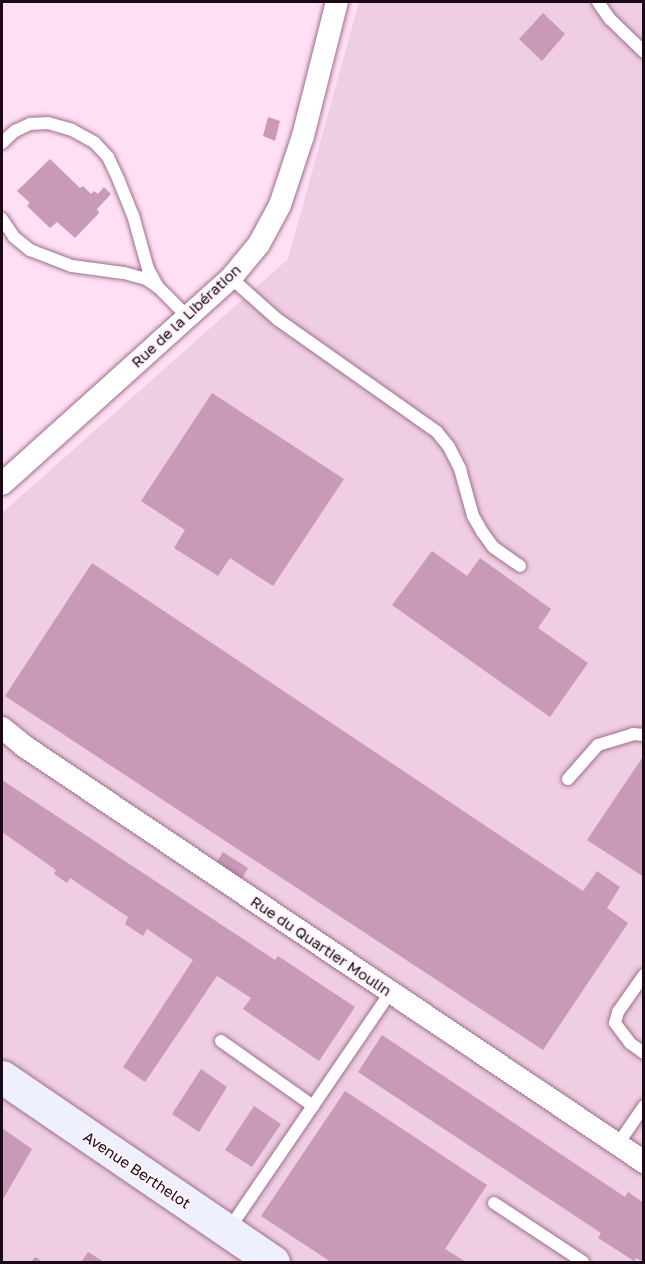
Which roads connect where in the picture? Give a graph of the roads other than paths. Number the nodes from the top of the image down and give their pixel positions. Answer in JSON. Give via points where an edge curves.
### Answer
{"nodes":[{"id":1,"x":337,"y":2,"type":"edge"},
{"id":2,"x":597,"y":2,"type":"edge"},
{"id":3,"x":644,"y":52,"type":"edge"},
{"id":4,"x":2,"y":143,"type":"edge"},
{"id":5,"x":2,"y":219,"type":"edge"},
{"id":6,"x":231,"y":278,"type":"junction"},
{"id":7,"x":158,"y":287,"type":"junction"},
{"id":8,"x":188,"y":317,"type":"junction"},
{"id":9,"x":2,"y":484,"type":"edge"},
{"id":10,"x":520,"y":566,"type":"dead end"},
{"id":11,"x":2,"y":728,"type":"edge"},
{"id":12,"x":644,"y":735,"type":"edge"},
{"id":13,"x":568,"y":778,"type":"dead end"},
{"id":14,"x":644,"y":975,"type":"edge"},
{"id":15,"x":390,"y":993,"type":"junction"},
{"id":16,"x":221,"y":1041,"type":"dead end"},
{"id":17,"x":644,"y":1053,"type":"edge"},
{"id":18,"x":2,"y":1077,"type":"edge"},
{"id":19,"x":313,"y":1106,"type":"junction"},
{"id":20,"x":644,"y":1106,"type":"edge"},
{"id":21,"x":618,"y":1144,"type":"junction"},
{"id":22,"x":644,"y":1162,"type":"edge"},
{"id":23,"x":494,"y":1203,"type":"dead end"},
{"id":24,"x":227,"y":1231,"type":"junction"},
{"id":25,"x":273,"y":1263,"type":"edge"},
{"id":26,"x":583,"y":1263,"type":"edge"}],
"edges":[{"from":1,"to":6,"type":"street","name":"Rue de la Libération","via":[[303,136],[280,205],[259,244]]},
{"from":2,"to":3,"type":"lane"},
{"from":4,"to":7,"type":"lane","via":[[30,124],[48,123],[72,130],[94,143],[108,157],[119,181]]},
{"from":5,"to":7,"type":"lane","via":[[14,237],[53,261],[124,273]]},
{"from":6,"to":8,"type":"street","name":"Rue de la Libération"},
{"from":6,"to":10,"type":"lane","via":[[277,319],[437,432],[460,468],[473,516],[483,533],[493,547]]},
{"from":7,"to":8,"type":"lane"},
{"from":8,"to":9,"type":"street","name":"Rue de la Libération"},
{"from":11,"to":15,"type":"street","name":"Rue du Quartier Moulin"},
{"from":12,"to":13,"type":"lane","via":[[633,734],[598,745]]},
{"from":14,"to":17,"type":"lane","via":[[618,1012],[615,1023],[624,1038]]},
{"from":15,"to":19,"type":"lane"},
{"from":15,"to":21,"type":"street","name":"Rue du Quartier Moulin"},
{"from":16,"to":19,"type":"lane"},
{"from":18,"to":24,"type":"main road","name":"Avenue Berthelot"},
{"from":19,"to":24,"type":"lane"},
{"from":20,"to":21,"type":"lane"},
{"from":21,"to":22,"type":"street","name":"Rue du Quartier Moulin"},
{"from":23,"to":26,"type":"lane"},
{"from":24,"to":25,"type":"main road","name":"Avenue Berthelot"}]}
